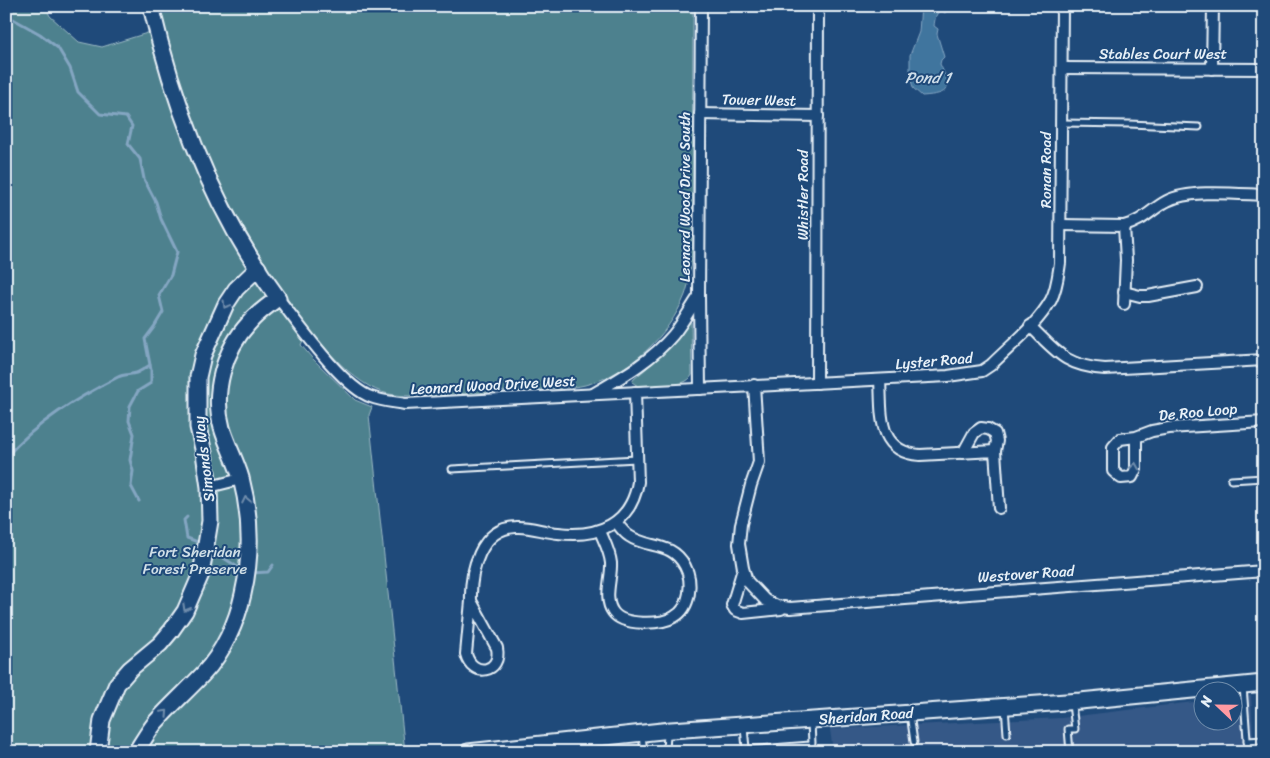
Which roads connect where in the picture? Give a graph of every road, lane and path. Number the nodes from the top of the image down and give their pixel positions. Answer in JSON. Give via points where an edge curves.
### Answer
{"nodes":[{"id":1,"x":152,"y":6,"type":"edge"},
{"id":2,"x":701,"y":6,"type":"edge"},
{"id":3,"x":818,"y":6,"type":"edge"},
{"id":4,"x":1062,"y":6,"type":"edge"},
{"id":5,"x":1213,"y":6,"type":"edge"},
{"id":6,"x":1062,"y":68,"type":"junction"},
{"id":7,"x":1212,"y":69,"type":"junction"},
{"id":8,"x":1264,"y":69,"type":"edge"},
{"id":9,"x":700,"y":114,"type":"junction"},
{"id":10,"x":818,"y":116,"type":"junction"},
{"id":11,"x":1062,"y":123,"type":"junction"},
{"id":12,"x":1199,"y":127,"type":"dead end"},
{"id":13,"x":1264,"y":195,"type":"edge"},
{"id":14,"x":1061,"y":225,"type":"junction"},
{"id":15,"x":1124,"y":226,"type":"junction"},
{"id":16,"x":258,"y":268,"type":"junction"},
{"id":17,"x":1197,"y":287,"type":"dead end"},
{"id":18,"x":1124,"y":292,"type":"junction"},
{"id":19,"x":699,"y":296,"type":"junction"},
{"id":20,"x":278,"y":298,"type":"junction"},
{"id":21,"x":1124,"y":304,"type":"dead end"},
{"id":22,"x":1030,"y":326,"type":"junction"},
{"id":23,"x":1264,"y":360,"type":"edge"},
{"id":24,"x":880,"y":380,"type":"junction"},
{"id":25,"x":817,"y":383,"type":"junction"},
{"id":26,"x":754,"y":385,"type":"junction"},
{"id":27,"x":700,"y":388,"type":"junction"},
{"id":28,"x":635,"y":392,"type":"junction"},
{"id":29,"x":592,"y":395,"type":"junction"},
{"id":30,"x":1264,"y":422,"type":"edge"},
{"id":31,"x":1136,"y":438,"type":"dead end"},
{"id":32,"x":995,"y":451,"type":"junction"},
{"id":33,"x":963,"y":452,"type":"junction"},
{"id":34,"x":637,"y":459,"type":"junction"},
{"id":35,"x":452,"y":468,"type":"dead end"},
{"id":36,"x":1264,"y":478,"type":"edge"},
{"id":37,"x":241,"y":480,"type":"junction"},
{"id":38,"x":1231,"y":480,"type":"dead end"},
{"id":39,"x":209,"y":487,"type":"junction"},
{"id":40,"x":1000,"y":508,"type":"dead end"},
{"id":41,"x":616,"y":522,"type":"junction"},
{"id":42,"x":600,"y":531,"type":"junction"},
{"id":43,"x":743,"y":568,"type":"junction"},
{"id":44,"x":1264,"y":571,"type":"edge"},
{"id":45,"x":470,"y":601,"type":"junction"},
{"id":46,"x":790,"y":608,"type":"junction"},
{"id":47,"x":1264,"y":683,"type":"edge"},
{"id":48,"x":1243,"y":685,"type":"junction"},
{"id":49,"x":1072,"y":702,"type":"junction"},
{"id":50,"x":1004,"y":706,"type":"junction"},
{"id":51,"x":910,"y":713,"type":"junction"},
{"id":52,"x":810,"y":720,"type":"junction"},
{"id":53,"x":744,"y":725,"type":"junction"},
{"id":54,"x":667,"y":730,"type":"junction"},
{"id":55,"x":641,"y":733,"type":"junction"},
{"id":56,"x":1007,"y":734,"type":"dead end"},
{"id":57,"x":1264,"y":740,"type":"edge"},
{"id":58,"x":1248,"y":741,"type":"junction"},
{"id":59,"x":914,"y":742,"type":"dead end"},
{"id":60,"x":558,"y":747,"type":"edge"},
{"id":61,"x":98,"y":752,"type":"edge"},
{"id":62,"x":136,"y":752,"type":"edge"},
{"id":63,"x":468,"y":752,"type":"edge"},
{"id":64,"x":644,"y":752,"type":"edge"},
{"id":65,"x":666,"y":752,"type":"edge"},
{"id":66,"x":1070,"y":752,"type":"edge"},
{"id":67,"x":1248,"y":752,"type":"edge"}],
"edges":[{"from":1,"to":16,"type":"street","via":[[170,76],[204,167],[241,242]]},
{"from":2,"to":9,"type":"street","name":"Leonard Wood Drive South"},
{"from":3,"to":10,"type":"street","name":"Whistler Road"},
{"from":4,"to":6,"type":"street","name":"Ronan Road"},
{"from":5,"to":7,"type":"street"},
{"from":6,"to":7,"type":"street","name":"Stables Court West"},
{"from":6,"to":11,"type":"street","name":"Ronan Road"},
{"from":7,"to":8,"type":"street","name":"Stables Court West"},
{"from":9,"to":10,"type":"street","name":"Tower West"},
{"from":9,"to":19,"type":"street","name":"Leonard Wood Drive South"},
{"from":10,"to":25,"type":"street","name":"Whistler Road"},
{"from":11,"to":12,"type":"lane"},
{"from":11,"to":14,"type":"street","name":"Ronan Road"},
{"from":13,"to":15,"type":"street","via":[[1179,196]]},
{"from":14,"to":15,"type":"street"},
{"from":14,"to":22,"type":"street","name":"Ronan Road","via":[[1057,284],[1046,307]]},
{"from":15,"to":18,"type":"street"},
{"from":16,"to":20,"type":"street"},
{"from":16,"to":39,"type":"street","name":"Simonds Way","one_way":true,"via":[[226,304],[203,355],[198,377],[198,427]]},
{"from":17,"to":18,"type":"street","via":[[1148,296]]},
{"from":18,"to":21,"type":"street"},
{"from":19,"to":27,"type":"street","name":"Leonard Wood Drive South"},
{"from":19,"to":29,"type":"street","via":[[674,334],[657,352]]},
{"from":20,"to":29,"type":"street","name":"Leonard Wood Drive West","via":[[324,357],[356,388],[372,398],[405,404]]},
{"from":20,"to":37,"type":"street","name":"Simonds Way","via":[[238,336],[222,370],[219,412]]},
{"from":22,"to":23,"type":"street","via":[[1066,359],[1090,368]]},
{"from":22,"to":24,"type":"street","name":"Lyster Road","via":[[982,371]]},
{"from":24,"to":25,"type":"street","name":"Lyster Road"},
{"from":24,"to":33,"type":"street","via":[[883,430],[896,448],[910,454]]},
{"from":25,"to":26,"type":"street","name":"Lyster Road"},
{"from":26,"to":27,"type":"street","name":"Lyster Road"},
{"from":26,"to":43,"type":"street","name":"Westover Road","via":[[759,462],[741,524]]},
{"from":27,"to":28,"type":"street","name":"Lyster Road"},
{"from":28,"to":29,"type":"street","name":"Leonard Wood Drive West"},
{"from":28,"to":34,"type":"street"},
{"from":30,"to":31,"type":"street","name":"De Roo Loop","via":[[1169,428]]},
{"from":32,"to":33,"type":"street"},
{"from":32,"to":33,"type":"street","via":[[995,433],[981,428],[974,433]]},
{"from":32,"to":40,"type":"street"},
{"from":34,"to":35,"type":"lane"},
{"from":34,"to":41,"type":"street","via":[[636,492]]},
{"from":36,"to":38,"type":"lane"},
{"from":37,"to":39,"type":"street"},
{"from":62,"to":37,"type":"street","name":"Simonds Way","one_way":true,"via":[[154,725],[204,674],[235,623],[244,593],[250,536],[249,514]]},
{"from":39,"to":61,"type":"street","name":"Simonds Way","one_way":true,"via":[[210,529],[194,593],[171,631],[117,684],[102,720]]},
{"from":41,"to":42,"type":"street"},
{"from":41,"to":42,"type":"street","via":[[629,536],[669,549],[685,565],[689,577],[688,600],[676,617],[666,621],[634,623],[618,618],[609,605],[611,562]]},
{"from":42,"to":45,"type":"street","via":[[572,534],[515,526],[502,530],[484,545],[478,558],[471,579]]},
{"from":43,"to":46,"type":"street","name":"Westover Road","via":[[747,581],[765,600]]},
{"from":43,"to":46,"type":"street","name":"Westover Road","via":[[732,604],[735,610],[743,613]]},
{"from":44,"to":46,"type":"street","name":"Westover Road"},
{"from":45,"to":45,"type":"street","via":[[466,654],[473,667],[486,670],[497,662],[499,656]]},
{"from":47,"to":48,"type":"street","name":"Sheridan Road"},
{"from":48,"to":49,"type":"street","name":"Sheridan Road"},
{"from":48,"to":58,"type":"lane"},
{"from":49,"to":50,"type":"street","name":"Sheridan Road"},
{"from":49,"to":66,"type":"lane","via":[[1075,728],[1068,729]]},
{"from":50,"to":51,"type":"street","name":"Sheridan Road"},
{"from":50,"to":56,"type":"lane"},
{"from":51,"to":52,"type":"street","name":"Sheridan Road"},
{"from":51,"to":59,"type":"lane"},
{"from":52,"to":53,"type":"street","name":"Sheridan Road"},
{"from":52,"to":53,"type":"lane","via":[[810,745],[748,750]]},
{"from":53,"to":54,"type":"street","name":"Sheridan Road"},
{"from":54,"to":55,"type":"street","name":"Sheridan Road"},
{"from":54,"to":65,"type":"lane"},
{"from":55,"to":60,"type":"street","name":"Sheridan Road"},
{"from":55,"to":64,"type":"lane"},
{"from":57,"to":58,"type":"lane"},
{"from":58,"to":67,"type":"lane"},
{"from":60,"to":63,"type":"street","name":"Sheridan Road"}]}
